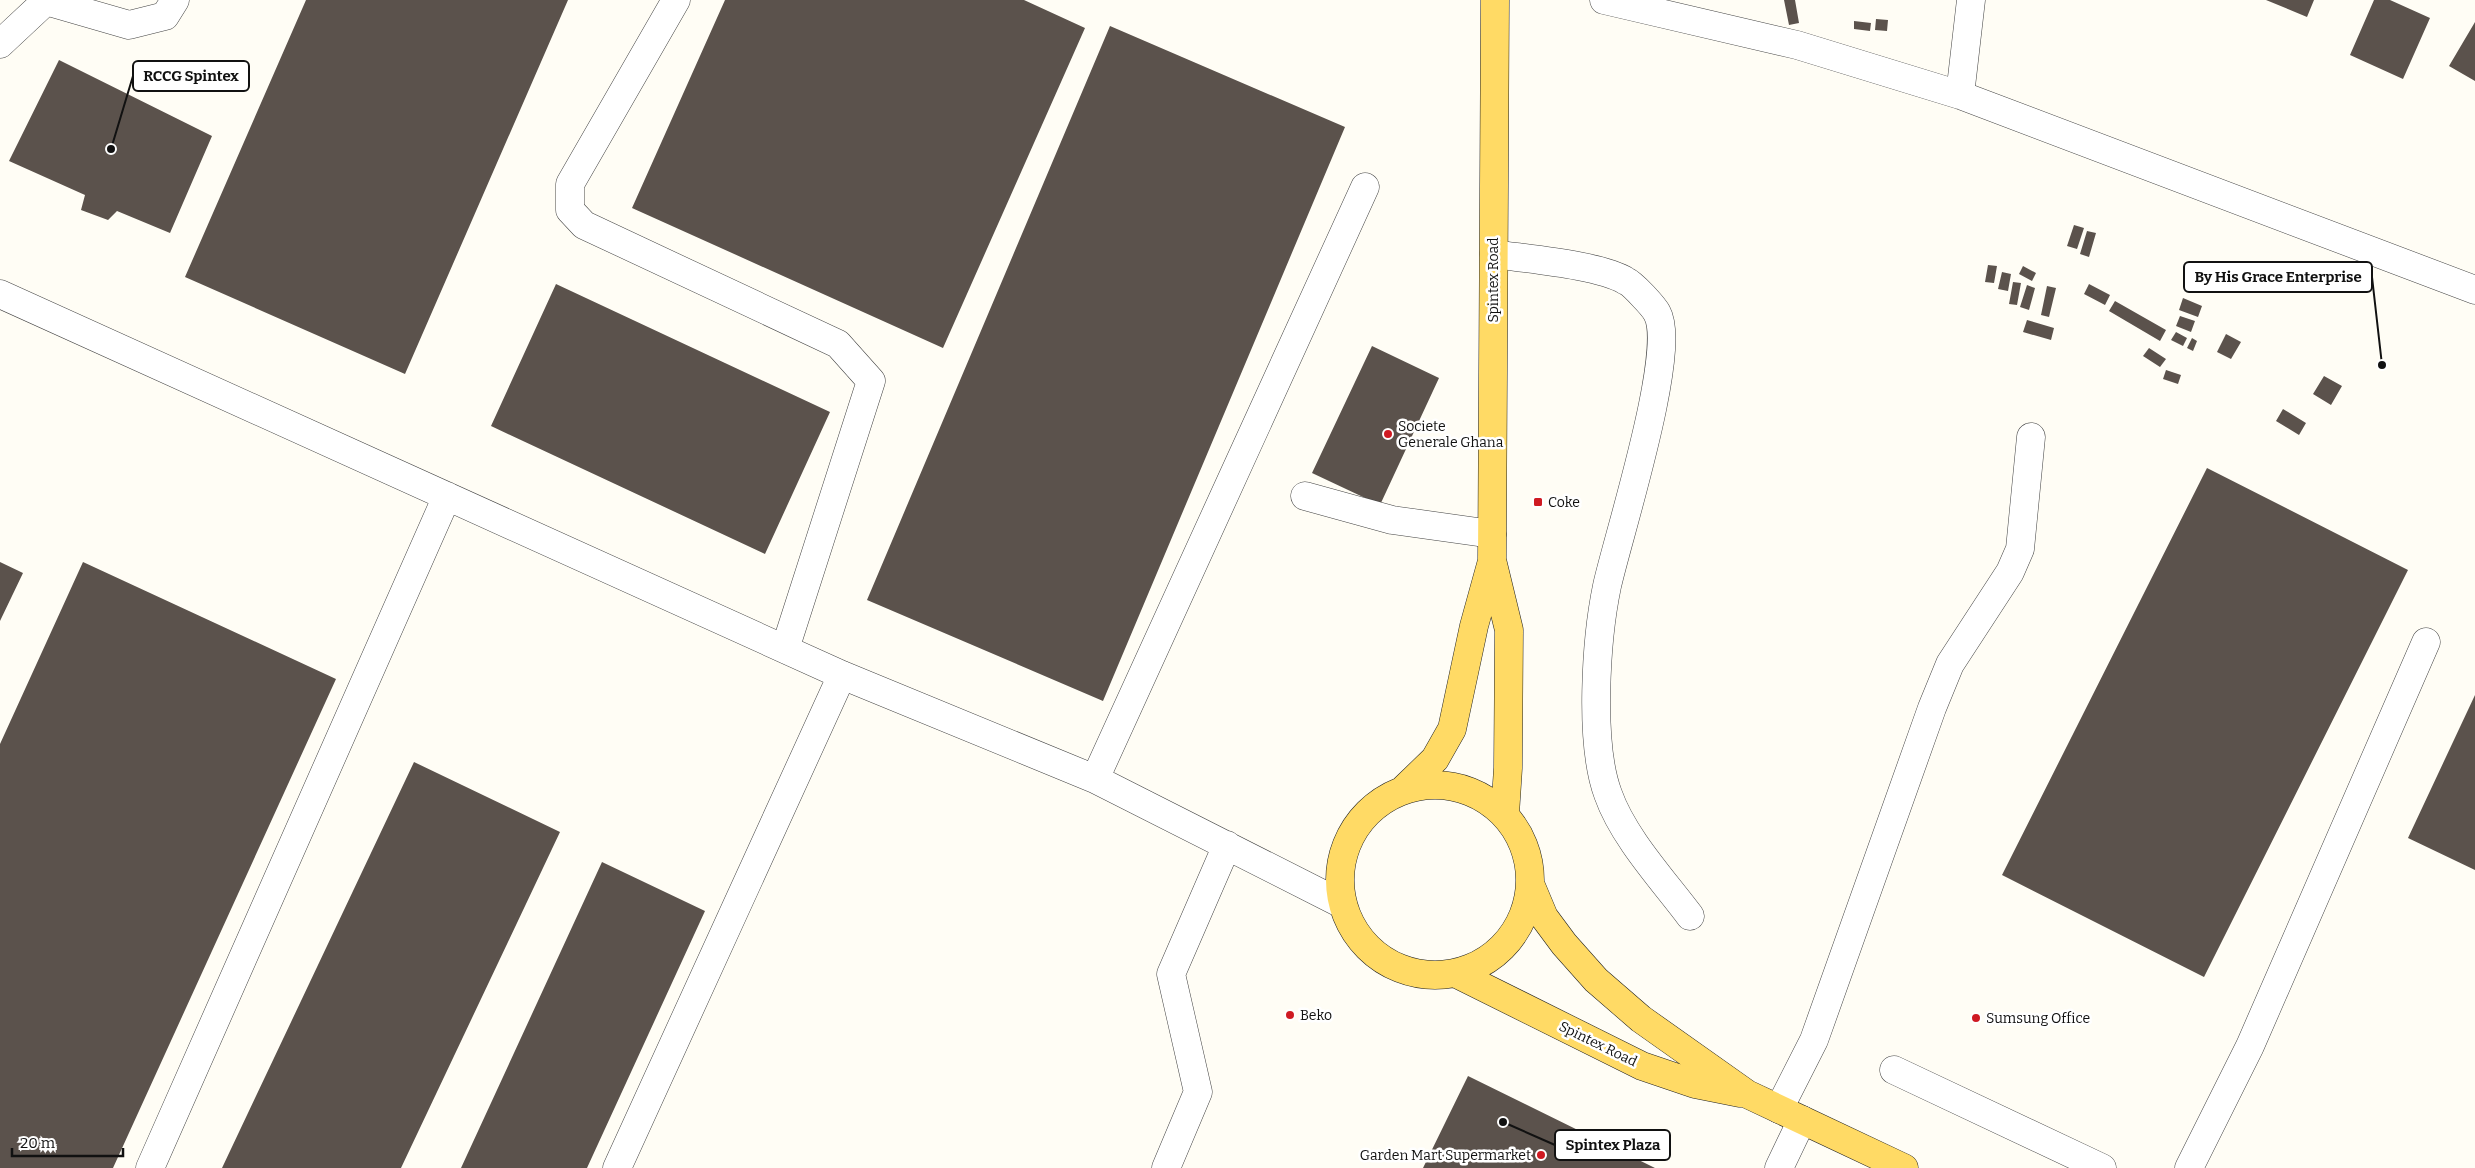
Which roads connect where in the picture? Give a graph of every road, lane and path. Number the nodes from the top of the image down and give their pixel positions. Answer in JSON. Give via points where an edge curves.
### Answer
{"nodes":[{"id":1,"x":175,"y":0,"type":"edge"},
{"id":2,"x":676,"y":0,"type":"edge"},
{"id":3,"x":1495,"y":0,"type":"edge"},
{"id":4,"x":1604,"y":0,"type":"edge"},
{"id":5,"x":1971,"y":0,"type":"edge"},
{"id":6,"x":0,"y":44,"type":"edge"},
{"id":7,"x":1960,"y":95,"type":"junction"},
{"id":8,"x":1365,"y":187,"type":"dead end"},
{"id":9,"x":1494,"y":254,"type":"junction"},
{"id":10,"x":2475,"y":290,"type":"edge"},
{"id":11,"x":0,"y":294,"type":"edge"},
{"id":12,"x":2031,"y":437,"type":"dead end"},
{"id":13,"x":447,"y":496,"type":"junction"},
{"id":14,"x":1305,"y":496,"type":"dead end"},
{"id":15,"x":1492,"y":547,"type":"junction"},
{"id":16,"x":2426,"y":642,"type":"dead end"},
{"id":17,"x":785,"y":649,"type":"junction"},
{"id":18,"x":842,"y":675,"type":"junction"},
{"id":19,"x":1095,"y":779,"type":"junction"},
{"id":20,"x":1405,"y":788,"type":"junction"},
{"id":21,"x":1505,"y":814,"type":"junction"},
{"id":22,"x":1226,"y":845,"type":"junction"},
{"id":23,"x":1531,"y":886,"type":"junction"},
{"id":24,"x":1342,"y":904,"type":"junction"},
{"id":25,"x":1690,"y":916,"type":"dead end"},
{"id":26,"x":1457,"y":974,"type":"junction"},
{"id":27,"x":1894,"y":1070,"type":"dead end"},
{"id":28,"x":1747,"y":1094,"type":"junction"},
{"id":29,"x":1790,"y":1115,"type":"junction"},
{"id":30,"x":150,"y":1168,"type":"edge"},
{"id":31,"x":617,"y":1168,"type":"edge"},
{"id":32,"x":1166,"y":1168,"type":"edge"},
{"id":33,"x":1779,"y":1168,"type":"edge"},
{"id":34,"x":1904,"y":1168,"type":"edge"},
{"id":35,"x":2102,"y":1168,"type":"edge"},
{"id":36,"x":2189,"y":1168,"type":"edge"}],
"edges":[{"from":1,"to":6,"type":"street","via":[[165,16],[129,25],[46,1]]},
{"from":2,"to":17,"type":"street","via":[[570,184],[570,210],[584,225],[838,344],[871,381]]},
{"from":3,"to":9,"type":"main road","name":"Spintex Road"},
{"from":4,"to":7,"type":"street","via":[[1797,45]]},
{"from":5,"to":7,"type":"street"},
{"from":7,"to":10,"type":"street"},
{"from":8,"to":19,"type":"street"},
{"from":9,"to":15,"type":"main road","name":"Spintex Road"},
{"from":9,"to":25,"type":"street","via":[[1597,271],[1627,281],[1658,314],[1663,339],[1650,416],[1602,616],[1597,743],[1608,793],[1626,830]]},
{"from":11,"to":13,"type":"street"},
{"from":12,"to":29,"type":"street","via":[[2020,549],[2010,572],[1950,664],[1932,708]]},
{"from":13,"to":17,"type":"street"},
{"from":13,"to":30,"type":"street"},
{"from":14,"to":15,"type":"street"},
{"from":15,"to":20,"type":"main road","name":"Spintex Road","via":[[1452,729],[1435,759]]},
{"from":15,"to":21,"type":"main road","name":"Spintex Road","via":[[1509,630]]},
{"from":16,"to":36,"type":"street","via":[[2250,1046]]},
{"from":17,"to":18,"type":"street"},
{"from":18,"to":19,"type":"street"},
{"from":18,"to":31,"type":"street"},
{"from":19,"to":22,"type":"street"},
{"from":20,"to":21,"type":"main road","via":[[1441,784],[1476,793]]},
{"from":20,"to":24,"type":"main road","via":[[1373,806],[1350,834],[1340,868]]},
{"from":21,"to":23,"type":"main road","via":[[1520,836],[1529,860]]},
{"from":22,"to":24,"type":"street"},
{"from":22,"to":32,"type":"street","via":[[1171,974],[1198,1092]]},
{"from":23,"to":26,"type":"main road","via":[[1520,926],[1494,957]]},
{"from":23,"to":28,"type":"main road","name":"Spintex Road","via":[[1544,917],[1596,980],[1641,1019]]},
{"from":24,"to":26,"type":"main road","via":[[1358,938],[1386,962],[1420,975]]},
{"from":26,"to":28,"type":"main road","name":"Spintex Road","via":[[1642,1066],[1695,1084]]},
{"from":27,"to":35,"type":"street"},
{"from":28,"to":29,"type":"main road","name":"Spintex Road"},
{"from":29,"to":33,"type":"street"},
{"from":29,"to":34,"type":"main road","name":"Spintex Road"}]}
